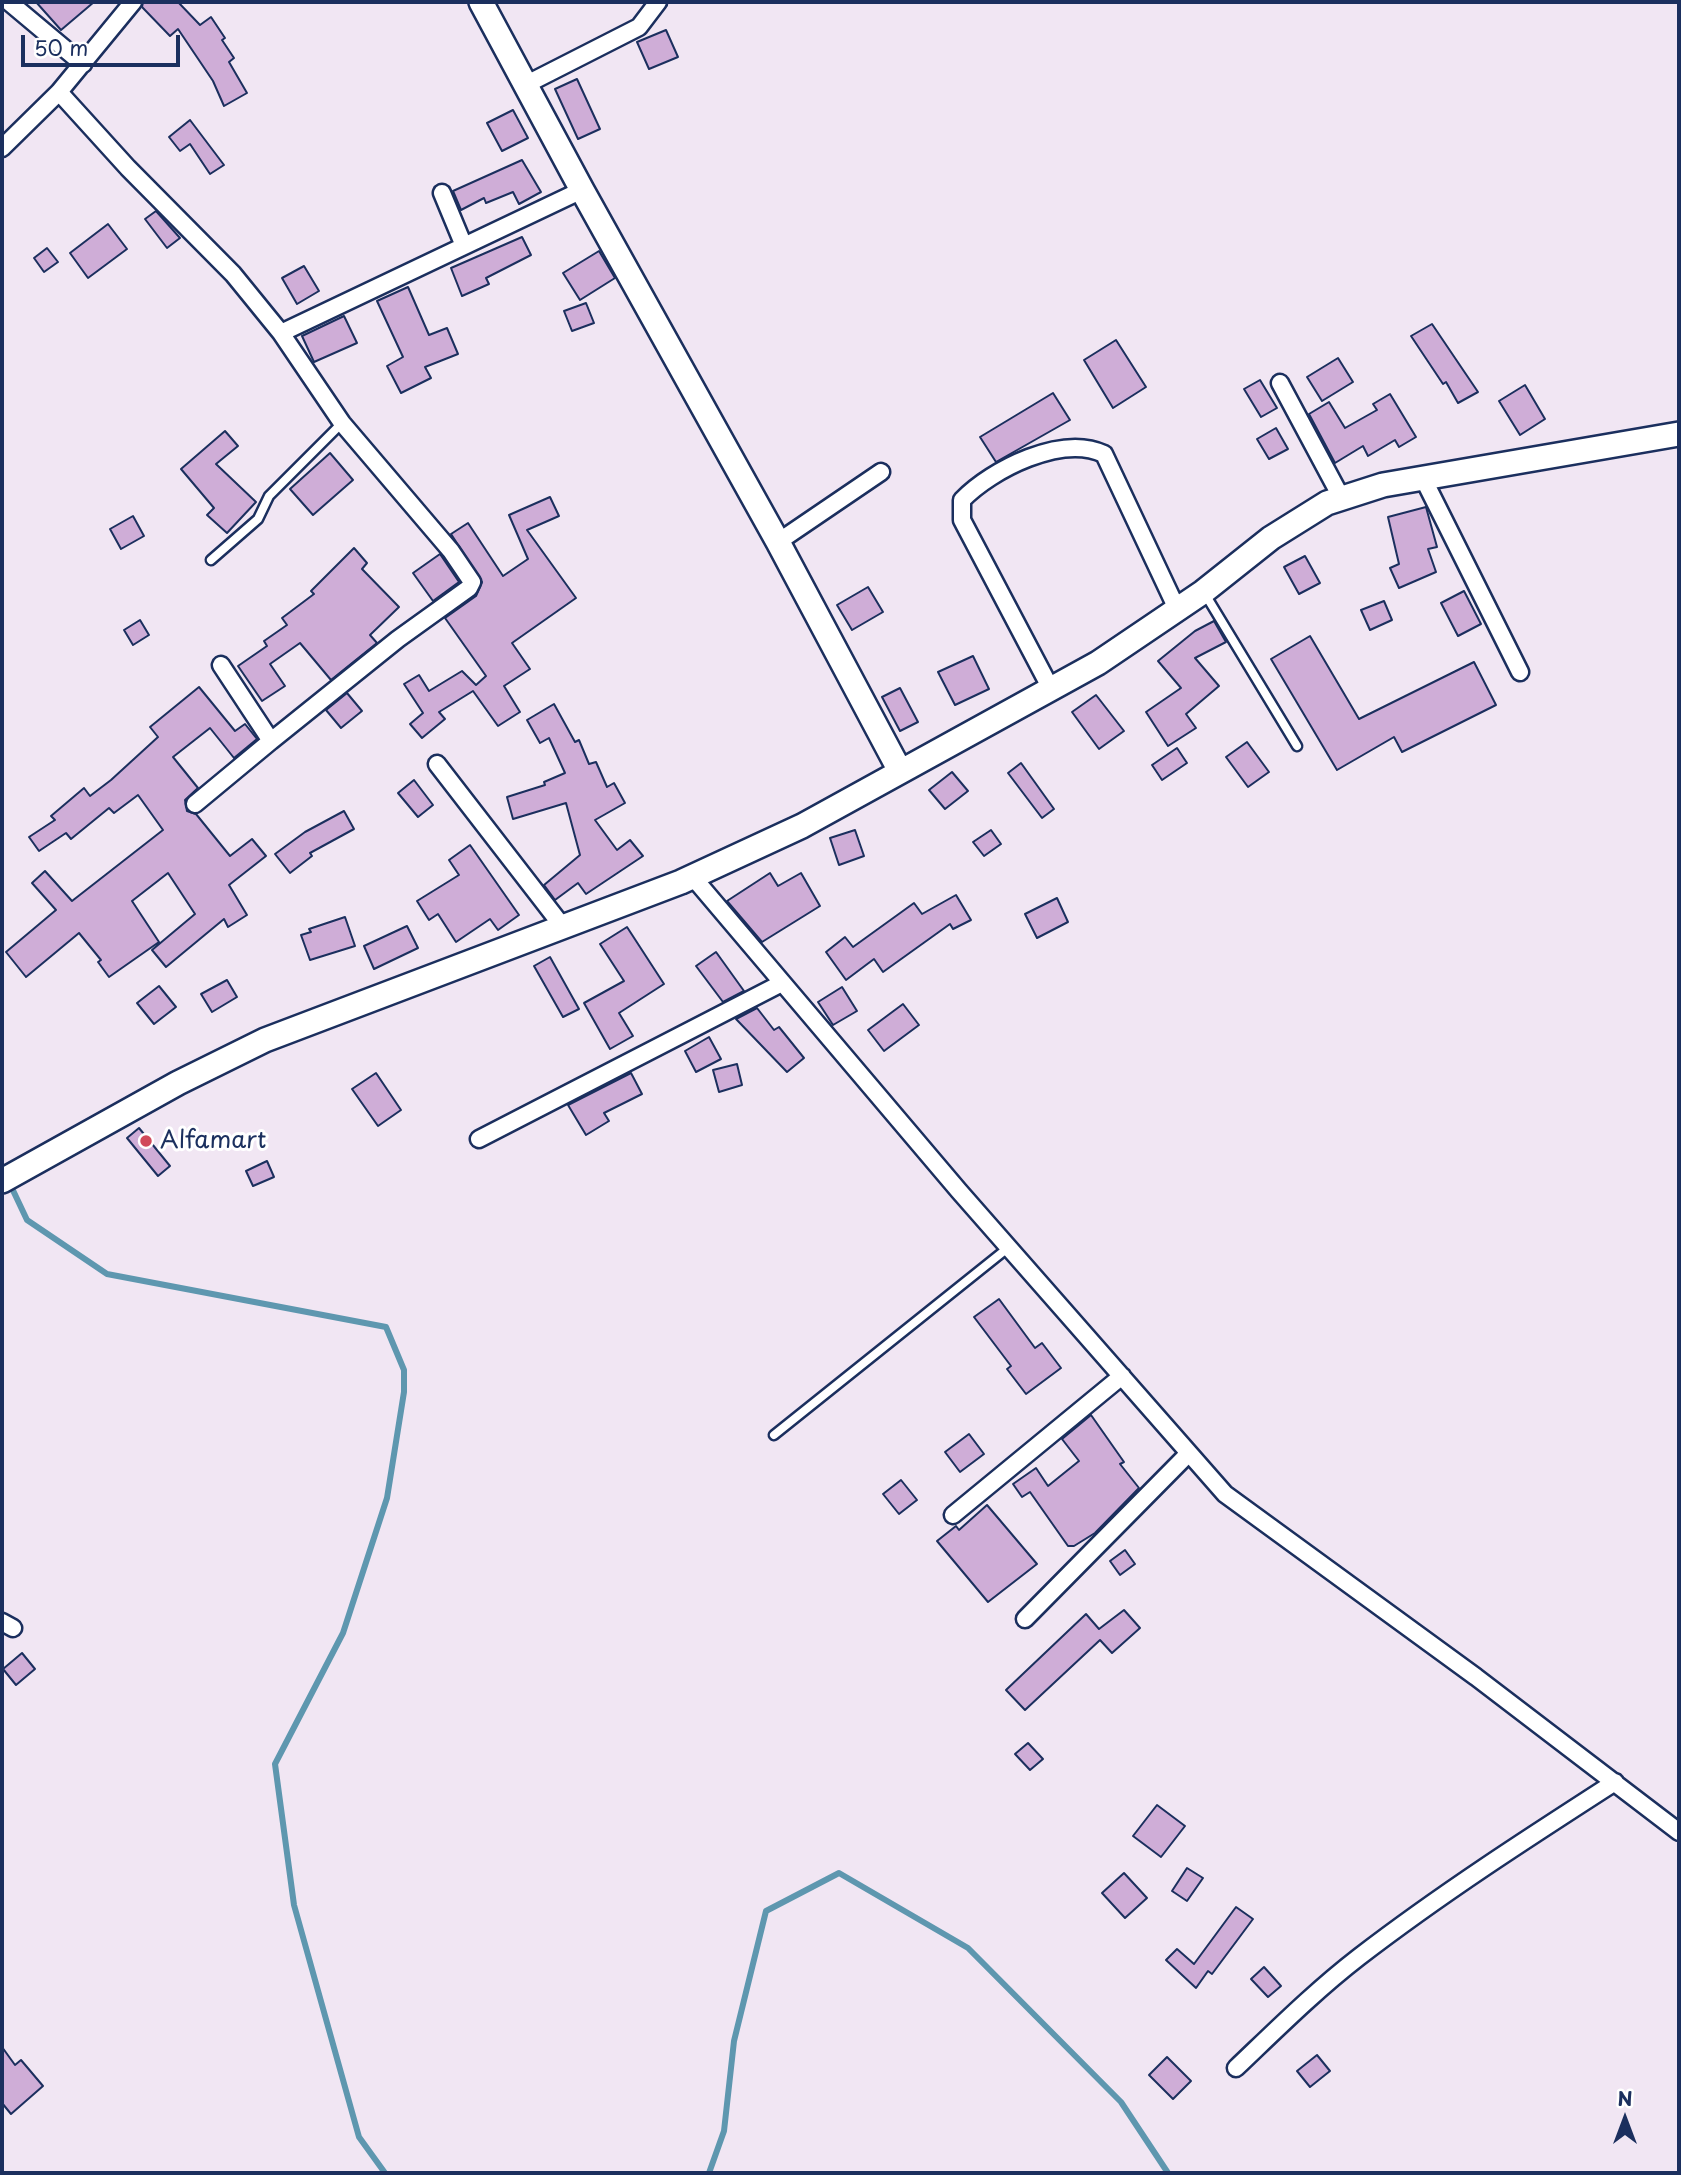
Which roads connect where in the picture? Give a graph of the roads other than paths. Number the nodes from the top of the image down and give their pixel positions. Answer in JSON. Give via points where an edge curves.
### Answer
{"nodes":[{"id":1,"x":9,"y":2,"type":"edge"},
{"id":2,"x":133,"y":2,"type":"edge"},
{"id":3,"x":481,"y":2,"type":"edge"},
{"id":4,"x":658,"y":2,"type":"edge"},
{"id":5,"x":83,"y":64,"type":"junction"},
{"id":6,"x":525,"y":85,"type":"junction"},
{"id":7,"x":59,"y":92,"type":"junction"},
{"id":8,"x":2,"y":148,"type":"edge"},
{"id":9,"x":582,"y":190,"type":"junction"},
{"id":10,"x":442,"y":193,"type":"dead end"},
{"id":11,"x":464,"y":246,"type":"junction"},
{"id":12,"x":281,"y":333,"type":"junction"},
{"id":13,"x":1280,"y":383,"type":"dead end"},
{"id":14,"x":342,"y":423,"type":"junction"},
{"id":15,"x":1679,"y":434,"type":"edge"},
{"id":16,"x":881,"y":472,"type":"dead end"},
{"id":17,"x":1424,"y":480,"type":"junction"},
{"id":18,"x":1341,"y":497,"type":"junction"},
{"id":19,"x":778,"y":542,"type":"junction"},
{"id":20,"x":211,"y":560,"type":"dead end"},
{"id":21,"x":1203,"y":592,"type":"junction"},
{"id":22,"x":1177,"y":609,"type":"junction"},
{"id":23,"x":221,"y":666,"type":"dead end"},
{"id":24,"x":1520,"y":673,"type":"dead end"},
{"id":25,"x":1051,"y":689,"type":"junction"},
{"id":26,"x":271,"y":741,"type":"junction"},
{"id":27,"x":1297,"y":746,"type":"dead end"},
{"id":28,"x":437,"y":764,"type":"dead end"},
{"id":29,"x":900,"y":771,"type":"junction"},
{"id":30,"x":195,"y":804,"type":"dead end"},
{"id":31,"x":692,"y":876,"type":"junction"},
{"id":32,"x":563,"y":927,"type":"junction"},
{"id":33,"x":782,"y":983,"type":"junction"},
{"id":34,"x":479,"y":1139,"type":"dead end"},
{"id":35,"x":2,"y":1181,"type":"edge"},
{"id":36,"x":1009,"y":1247,"type":"junction"},
{"id":37,"x":1122,"y":1377,"type":"junction"},
{"id":38,"x":774,"y":1435,"type":"dead end"},
{"id":39,"x":1189,"y":1453,"type":"junction"},
{"id":40,"x":953,"y":1515,"type":"dead end"},
{"id":41,"x":1025,"y":1619,"type":"dead end"},
{"id":42,"x":1615,"y":1782,"type":"junction"},
{"id":43,"x":1679,"y":1832,"type":"edge"},
{"id":44,"x":1236,"y":2068,"type":"dead end"}],
"edges":[{"from":1,"to":5,"type":"street"},
{"from":2,"to":5,"type":"street"},
{"from":3,"to":6,"type":"main road"},
{"from":4,"to":6,"type":"street","via":[[639,27]]},
{"from":5,"to":7,"type":"street"},
{"from":6,"to":9,"type":"main road"},
{"from":7,"to":8,"type":"street"},
{"from":7,"to":12,"type":"street","via":[[204,242]]},
{"from":9,"to":11,"type":"street"},
{"from":9,"to":19,"type":"main road"},
{"from":10,"to":11,"type":"street"},
{"from":11,"to":12,"type":"street"},
{"from":12,"to":14,"type":"street"},
{"from":13,"to":18,"type":"street"},
{"from":14,"to":20,"type":"lane","via":[[269,496],[258,519]]},
{"from":14,"to":26,"type":"street","via":[[451,551],[472,584]]},
{"from":15,"to":17,"type":"main road"},
{"from":16,"to":19,"type":"street"},
{"from":17,"to":18,"type":"main road"},
{"from":17,"to":24,"type":"street"},
{"from":18,"to":21,"type":"main road","via":[[1271,538]]},
{"from":19,"to":29,"type":"main road"},
{"from":21,"to":22,"type":"main road"},
{"from":21,"to":27,"type":"lane"},
{"from":22,"to":25,"type":"main road"},
{"from":22,"to":25,"type":"street","via":[[1104,454],[1079,446],[1051,449],[979,483],[962,500],[962,520]]},
{"from":23,"to":26,"type":"street"},
{"from":25,"to":29,"type":"main road"},
{"from":26,"to":30,"type":"street"},
{"from":28,"to":32,"type":"street"},
{"from":29,"to":31,"type":"main road","via":[[813,820]]},
{"from":31,"to":32,"type":"main road"},
{"from":31,"to":33,"type":"street"},
{"from":32,"to":35,"type":"main road","via":[[265,1040]]},
{"from":33,"to":34,"type":"street"},
{"from":33,"to":36,"type":"street"},
{"from":36,"to":37,"type":"street"},
{"from":36,"to":38,"type":"lane"},
{"from":37,"to":39,"type":"street"},
{"from":37,"to":40,"type":"street"},
{"from":39,"to":41,"type":"street"},
{"from":39,"to":42,"type":"street","via":[[1225,1494]]},
{"from":42,"to":43,"type":"street"},
{"from":42,"to":44,"type":"street","via":[[1455,1886],[1358,1958]]}]}
